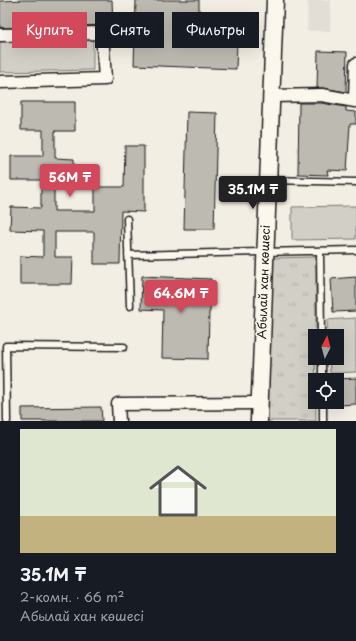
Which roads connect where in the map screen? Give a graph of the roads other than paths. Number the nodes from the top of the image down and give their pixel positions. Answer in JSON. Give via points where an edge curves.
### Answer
{"nodes":[{"id":1,"x":275,"y":0,"type":"edge"},
{"id":2,"x":0,"y":35,"type":"edge"},
{"id":3,"x":356,"y":64,"type":"edge"},
{"id":4,"x":0,"y":82,"type":"edge"},
{"id":5,"x":271,"y":96,"type":"junction"},
{"id":6,"x":268,"y":180,"type":"junction"},
{"id":7,"x":356,"y":182,"type":"edge"},
{"id":8,"x":127,"y":219,"type":"dead end"},
{"id":9,"x":356,"y":250,"type":"edge"},
{"id":10,"x":320,"y":251,"type":"junction"},
{"id":11,"x":265,"y":252,"type":"junction"},
{"id":12,"x":128,"y":255,"type":"junction"},
{"id":13,"x":130,"y":306,"type":"dead end"},
{"id":14,"x":321,"y":329,"type":"edge"},
{"id":15,"x":124,"y":347,"type":"dead end"},
{"id":16,"x":259,"y":403,"type":"junction"},
{"id":17,"x":323,"y":409,"type":"edge"},
{"id":18,"x":7,"y":421,"type":"edge"},
{"id":19,"x":119,"y":421,"type":"edge"},
{"id":20,"x":258,"y":421,"type":"edge"},
{"id":21,"x":323,"y":421,"type":"edge"}],
"edges":[{"from":1,"to":5,"type":"main road","name":"Абылай хан көшесі"},
{"from":2,"to":4,"type":"street","via":[[102,33],[105,79]]},
{"from":3,"to":5,"type":"street","via":[[355,100],[322,95]]},
{"from":5,"to":6,"type":"main road","name":"Абылай хан көшесі"},
{"from":6,"to":7,"type":"lane"},
{"from":6,"to":11,"type":"main road","name":"Абылай хан көшесі"},
{"from":8,"to":12,"type":"lane"},
{"from":9,"to":10,"type":"lane"},
{"from":10,"to":11,"type":"lane"},
{"from":10,"to":14,"type":"lane"},
{"from":11,"to":12,"type":"lane"},
{"from":11,"to":16,"type":"main road","name":"Абылай хан көшесі"},
{"from":12,"to":13,"type":"lane"},
{"from":15,"to":18,"type":"lane","via":[[6,346]]},
{"from":16,"to":19,"type":"street","via":[[118,404]]},
{"from":16,"to":20,"type":"main road","name":"Абылай хан көшесі"},
{"from":17,"to":21,"type":"lane"}]}
